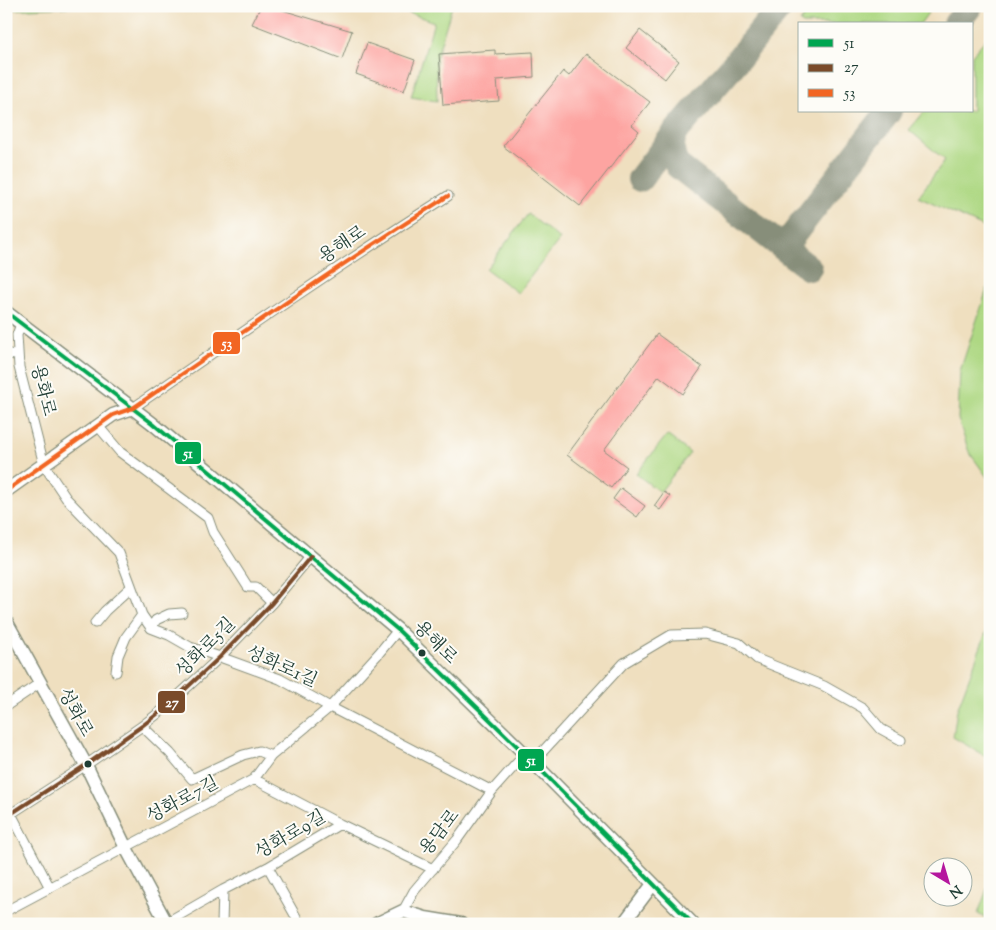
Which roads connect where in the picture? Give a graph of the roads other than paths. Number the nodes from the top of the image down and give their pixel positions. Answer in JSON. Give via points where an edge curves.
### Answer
{"nodes":[{"id":1,"x":448,"y":196,"type":"dead end"},
{"id":2,"x":6,"y":312,"type":"edge"},
{"id":3,"x":21,"y":324,"type":"junction"},
{"id":4,"x":6,"y":353,"type":"edge"},
{"id":5,"x":18,"y":356,"type":"junction"},
{"id":6,"x":133,"y":408,"type":"junction"},
{"id":7,"x":98,"y":426,"type":"junction"},
{"id":8,"x":44,"y":464,"type":"junction"},
{"id":9,"x":6,"y":491,"type":"edge"},
{"id":10,"x":311,"y":556,"type":"junction"},
{"id":11,"x":131,"y":587,"type":"junction"},
{"id":12,"x":272,"y":604,"type":"junction"},
{"id":13,"x":182,"y":613,"type":"dead end"},
{"id":14,"x":142,"y":615,"type":"junction"},
{"id":15,"x":6,"y":621,"type":"edge"},
{"id":16,"x":95,"y":623,"type":"dead end"},
{"id":17,"x":152,"y":628,"type":"junction"},
{"id":18,"x":398,"y":630,"type":"junction"},
{"id":19,"x":220,"y":656,"type":"junction"},
{"id":20,"x":116,"y":672,"type":"dead end"},
{"id":21,"x":40,"y":683,"type":"junction"},
{"id":22,"x":6,"y":706,"type":"edge"},
{"id":23,"x":330,"y":707,"type":"junction"},
{"id":24,"x":142,"y":726,"type":"junction"},
{"id":25,"x":901,"y":740,"type":"dead end"},
{"id":26,"x":271,"y":756,"type":"junction"},
{"id":27,"x":529,"y":758,"type":"junction"},
{"id":28,"x":86,"y":765,"type":"junction"},
{"id":29,"x":254,"y":779,"type":"junction"},
{"id":30,"x":492,"y":791,"type":"junction"},
{"id":31,"x":6,"y":804,"type":"edge"},
{"id":32,"x":9,"y":815,"type":"edge"},
{"id":33,"x":340,"y":824,"type":"junction"},
{"id":34,"x":126,"y":848,"type":"junction"},
{"id":35,"x":268,"y":866,"type":"junction"},
{"id":36,"x":433,"y":869,"type":"junction"},
{"id":37,"x":653,"y":884,"type":"junction"},
{"id":38,"x":50,"y":888,"type":"junction"},
{"id":39,"x":223,"y":890,"type":"junction"},
{"id":40,"x":6,"y":911,"type":"edge"},
{"id":41,"x":403,"y":911,"type":"junction"},
{"id":42,"x":425,"y":921,"type":"edge"},
{"id":43,"x":166,"y":923,"type":"edge"},
{"id":44,"x":222,"y":924,"type":"edge"},
{"id":45,"x":300,"y":924,"type":"edge"},
{"id":46,"x":376,"y":924,"type":"edge"},
{"id":47,"x":461,"y":924,"type":"edge"},
{"id":48,"x":624,"y":924,"type":"edge"},
{"id":49,"x":693,"y":924,"type":"edge"}],
"edges":[{"from":1,"to":6,"type":"street","name":"용해로"},
{"from":2,"to":3,"type":"main road","name":"용해로"},
{"from":3,"to":5,"type":"street","name":"용화로","via":[[17,335]]},
{"from":3,"to":6,"type":"main road","name":"용해로"},
{"from":4,"to":5,"type":"street"},
{"from":5,"to":8,"type":"street","name":"용화로"},
{"from":6,"to":7,"type":"main road","via":[[113,415]]},
{"from":6,"to":10,"type":"main road","name":"용해로"},
{"from":7,"to":8,"type":"main road"},
{"from":7,"to":12,"type":"street","via":[[120,452],[208,518],[213,532],[248,587],[256,587]]},
{"from":8,"to":9,"type":"main road"},
{"from":8,"to":11,"type":"street","name":"성화로1길","via":[[66,498],[119,553]]},
{"from":10,"to":12,"type":"street","name":"성화로5길"},
{"from":10,"to":18,"type":"main road","name":"용해로"},
{"from":11,"to":14,"type":"street","name":"성화로1길"},
{"from":11,"to":16,"type":"street"},
{"from":12,"to":19,"type":"street","name":"성화로5길"},
{"from":13,"to":17,"type":"street","via":[[156,620]]},
{"from":14,"to":17,"type":"street","name":"성화로1길"},
{"from":14,"to":20,"type":"street","via":[[126,637]]},
{"from":15,"to":21,"type":"main road","name":"성화로"},
{"from":17,"to":19,"type":"street","name":"성화로1길","via":[[190,647]]},
{"from":18,"to":23,"type":"street","name":"성화로7길"},
{"from":18,"to":27,"type":"main road","name":"용해로"},
{"from":19,"to":23,"type":"street","name":"성화로1길","via":[[280,679]]},
{"from":19,"to":24,"type":"street","name":"성화로5길"},
{"from":21,"to":22,"type":"street"},
{"from":21,"to":28,"type":"main road","name":"성화로"},
{"from":23,"to":26,"type":"street","name":"성화로7길"},
{"from":23,"to":30,"type":"street","name":"성화로1길"},
{"from":24,"to":26,"type":"street","via":[[170,752],[192,779],[242,755],[259,751]]},
{"from":24,"to":28,"type":"street","name":"성화로5길"},
{"from":25,"to":27,"type":"street","name":"용담로","via":[[881,729],[863,708],[824,686],[757,659],[739,643],[705,634],[671,635],[624,663]]},
{"from":26,"to":29,"type":"street","name":"성화로7길"},
{"from":27,"to":30,"type":"street","name":"용담로"},
{"from":27,"to":37,"type":"main road","name":"용해로"},
{"from":28,"to":32,"type":"street","name":"성화로5길"},
{"from":28,"to":34,"type":"main road","name":"성화로"},
{"from":29,"to":33,"type":"street"},
{"from":29,"to":34,"type":"street","name":"성화로7길"},
{"from":30,"to":36,"type":"street","name":"용담로"},
{"from":31,"to":32,"type":"street"},
{"from":32,"to":38,"type":"street"},
{"from":33,"to":35,"type":"street","name":"성화로9길"},
{"from":33,"to":36,"type":"street","name":"성화로9길"},
{"from":34,"to":38,"type":"street"},
{"from":34,"to":43,"type":"main road","name":"성화로"},
{"from":35,"to":39,"type":"street","name":"성화로9길"},
{"from":35,"to":45,"type":"street"},
{"from":36,"to":41,"type":"street","name":"용담로","via":[[414,891]]},
{"from":37,"to":48,"type":"main road"},
{"from":37,"to":49,"type":"main road","name":"용해로"},
{"from":38,"to":40,"type":"street"},
{"from":39,"to":43,"type":"street","name":"성화로9길"},
{"from":39,"to":44,"type":"street"},
{"from":41,"to":42,"type":"main road"},
{"from":41,"to":46,"type":"main road"},
{"from":42,"to":47,"type":"main road"}]}
